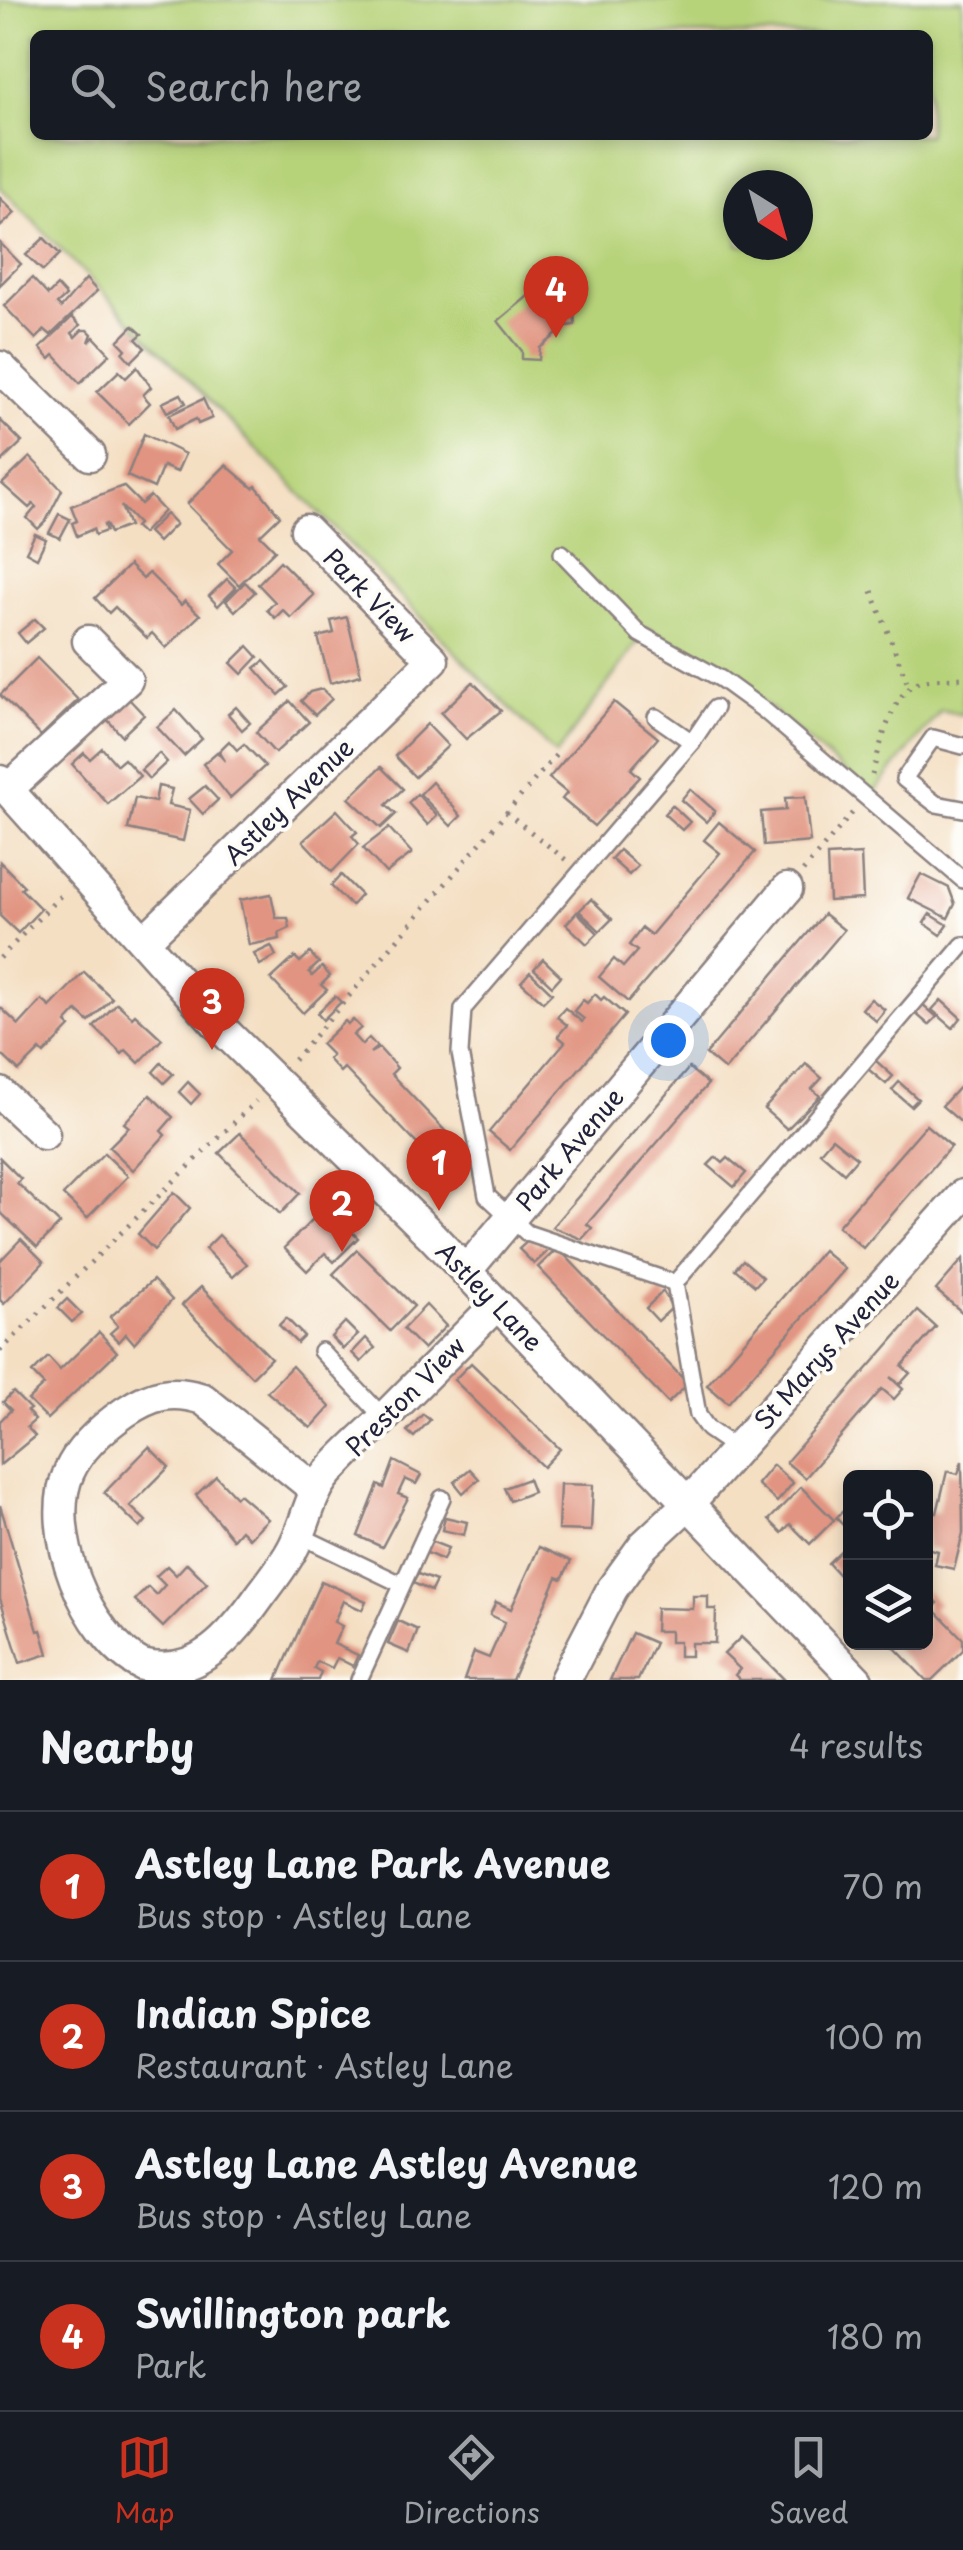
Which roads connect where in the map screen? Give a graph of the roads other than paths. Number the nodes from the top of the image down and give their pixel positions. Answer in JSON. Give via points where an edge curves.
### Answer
{"nodes":[{"id":1,"x":0,"y":367,"type":"edge"},
{"id":2,"x":90,"y":455,"type":"dead end"},
{"id":3,"x":306,"y":530,"type":"dead end"},
{"id":4,"x":562,"y":553,"type":"dead end"},
{"id":5,"x":88,"y":641,"type":"dead end"},
{"id":6,"x":433,"y":660,"type":"joint"},
{"id":7,"x":715,"y":708,"type":"dead end"},
{"id":8,"x":656,"y":717,"type":"dead end"},
{"id":9,"x":692,"y":742,"type":"junction"},
{"id":10,"x":963,"y":746,"type":"edge"},
{"id":11,"x":4,"y":785,"type":"edge"},
{"id":12,"x":963,"y":809,"type":"edge"},
{"id":13,"x":963,"y":880,"type":"edge"},
{"id":14,"x":787,"y":889,"type":"dead end"},
{"id":15,"x":144,"y":941,"type":"junction"},
{"id":16,"x":963,"y":945,"type":"edge"},
{"id":17,"x":0,"y":1093,"type":"edge"},
{"id":18,"x":44,"y":1134,"type":"dead end"},
{"id":19,"x":963,"y":1196,"type":"edge"},
{"id":20,"x":512,"y":1217,"type":"junction"},
{"id":21,"x":466,"y":1271,"type":"junction"},
{"id":22,"x":675,"y":1282,"type":"junction"},
{"id":23,"x":497,"y":1304,"type":"junction"},
{"id":24,"x":321,"y":1352,"type":"dead end"},
{"id":25,"x":384,"y":1418,"type":"junction"},
{"id":26,"x":736,"y":1450,"type":"junction"},
{"id":27,"x":316,"y":1490,"type":"junction"},
{"id":28,"x":442,"y":1498,"type":"dead end"},
{"id":29,"x":688,"y":1504,"type":"junction"},
{"id":30,"x":299,"y":1535,"type":"junction"},
{"id":31,"x":402,"y":1584,"type":"junction"},
{"id":32,"x":198,"y":1673,"type":"edge"},
{"id":33,"x":358,"y":1680,"type":"edge"},
{"id":34,"x":565,"y":1680,"type":"edge"},
{"id":35,"x":857,"y":1680,"type":"edge"}],
"edges":[{"from":1,"to":2,"type":"street"},
{"from":3,"to":6,"type":"street","name":"Park View"},
{"from":4,"to":13,"type":"lane","via":[[640,634],[765,711]]},
{"from":5,"to":11,"type":"street","via":[[128,680]]},
{"from":6,"to":15,"type":"street","name":"Astley Avenue"},
{"from":7,"to":9,"type":"lane"},
{"from":8,"to":9,"type":"lane"},
{"from":9,"to":20,"type":"lane","via":[[463,1009],[460,1053],[488,1196]]},
{"from":10,"to":12,"type":"lane","via":[[933,738],[904,779],[936,804]]},
{"from":11,"to":15,"type":"street","name":"Astley Lane"},
{"from":14,"to":20,"type":"street","name":"Park Avenue"},
{"from":15,"to":21,"type":"street","name":"Astley Lane","via":[[218,1025]]},
{"from":16,"to":22,"type":"lane"},
{"from":17,"to":18,"type":"street"},
{"from":19,"to":26,"type":"street","name":"St Marys Avenue"},
{"from":20,"to":21,"type":"street","name":"Park Avenue"},
{"from":20,"to":22,"type":"lane","via":[[527,1233]]},
{"from":21,"to":23,"type":"street","name":"Astley Lane"},
{"from":22,"to":26,"type":"lane","via":[[698,1415]]},
{"from":23,"to":25,"type":"street","name":"Preston View"},
{"from":23,"to":29,"type":"street","name":"Astley Lane"},
{"from":24,"to":25,"type":"lane"},
{"from":25,"to":27,"type":"street","name":"Preston View"},
{"from":26,"to":29,"type":"street","name":"St Marys Avenue"},
{"from":27,"to":30,"type":"street","name":"Preston View"},
{"from":27,"to":32,"type":"street","name":"Preston View","via":[[218,1410],[185,1393],[148,1398],[78,1455],[60,1518],[83,1596],[128,1657],[159,1672]]},
{"from":28,"to":31,"type":"lane"},
{"from":29,"to":34,"type":"street","name":"St Marys Avenue","via":[[612,1588]]},
{"from":29,"to":35,"type":"street","name":"Astley Lane"},
{"from":30,"to":31,"type":"lane"},
{"from":30,"to":32,"type":"street","name":"Preston View","via":[[224,1646]]},
{"from":31,"to":33,"type":"lane"}]}
